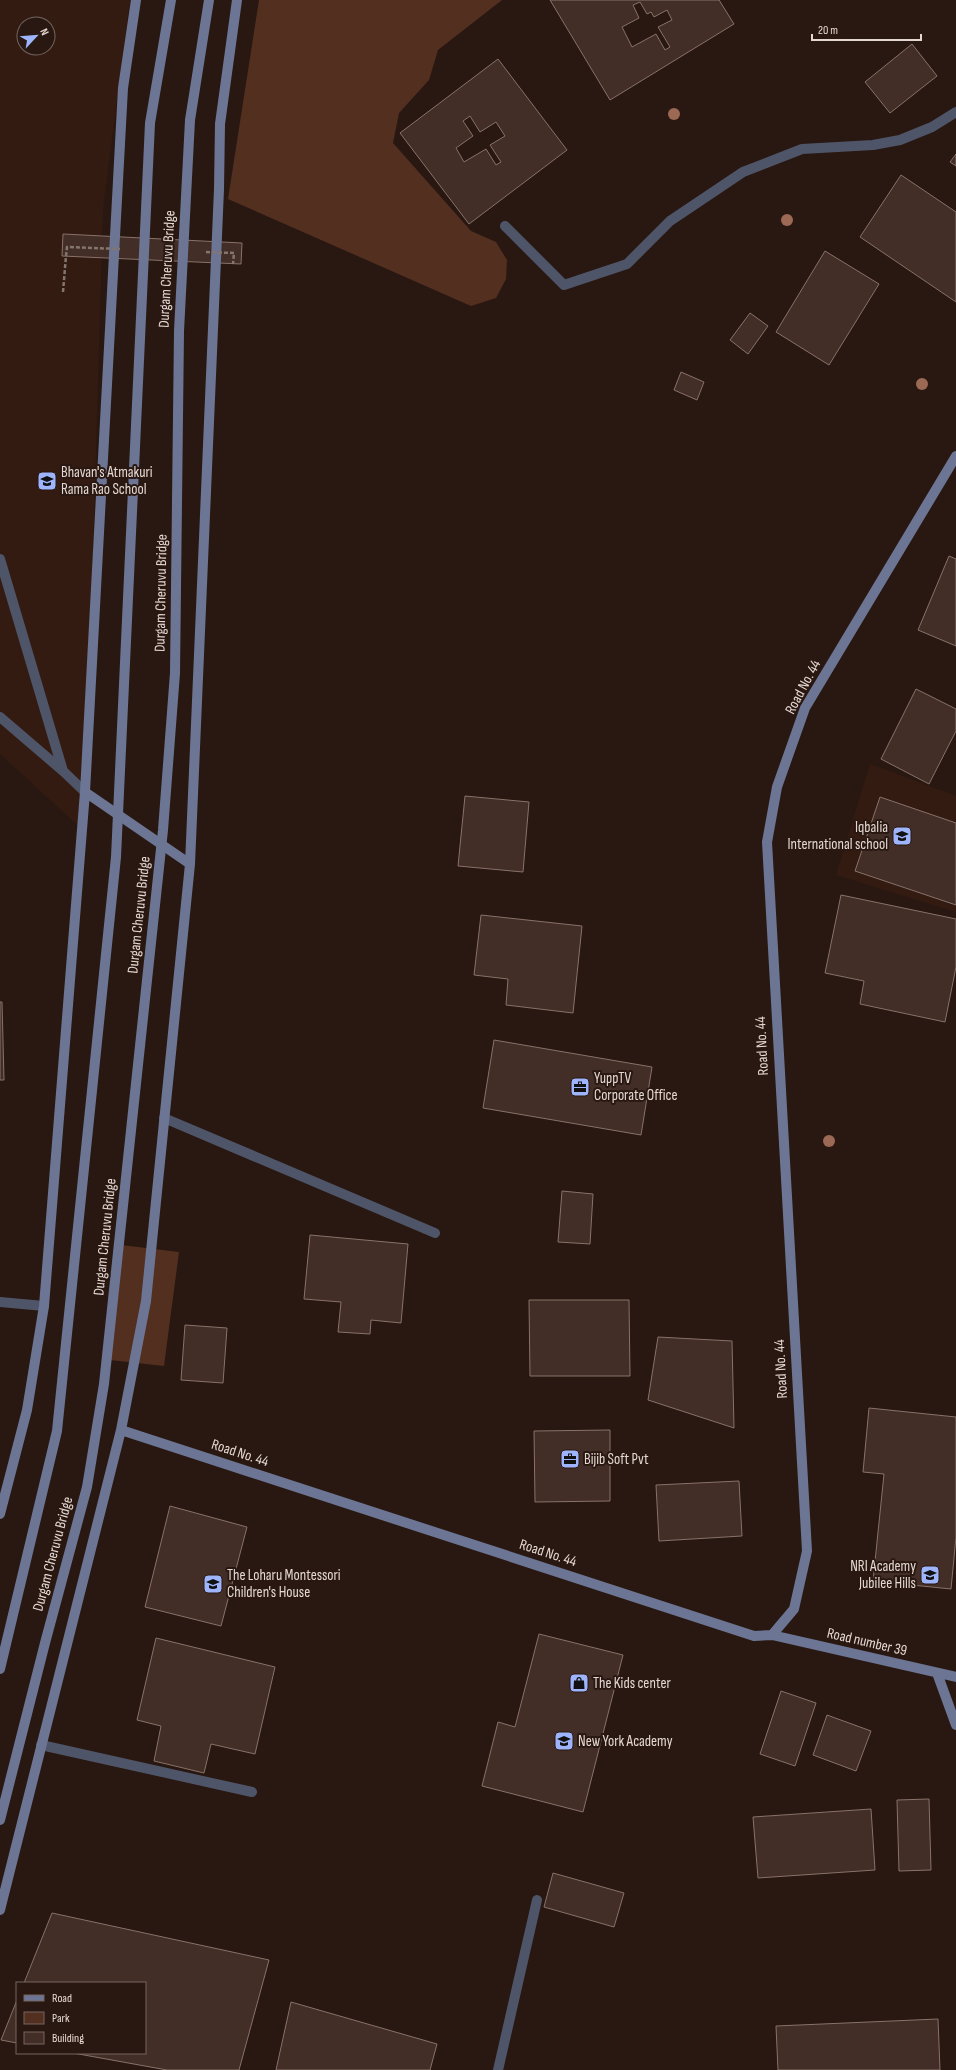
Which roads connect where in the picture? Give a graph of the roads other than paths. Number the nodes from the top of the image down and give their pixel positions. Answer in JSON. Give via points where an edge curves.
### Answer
{"nodes":[{"id":1,"x":136,"y":0,"type":"edge"},
{"id":2,"x":171,"y":0,"type":"edge"},
{"id":3,"x":209,"y":0,"type":"edge"},
{"id":4,"x":237,"y":0,"type":"edge"},
{"id":5,"x":956,"y":112,"type":"edge"},
{"id":6,"x":505,"y":226,"type":"dead end"},
{"id":7,"x":956,"y":456,"type":"edge"},
{"id":8,"x":0,"y":559,"type":"edge"},
{"id":9,"x":0,"y":717,"type":"edge"},
{"id":10,"x":63,"y":771,"type":"junction"},
{"id":11,"x":85,"y":792,"type":"junction"},
{"id":12,"x":190,"y":864,"type":"junction"},
{"id":13,"x":164,"y":1118,"type":"junction"},
{"id":14,"x":435,"y":1233,"type":"dead end"},
{"id":15,"x":0,"y":1302,"type":"edge"},
{"id":16,"x":44,"y":1306,"type":"junction"},
{"id":17,"x":121,"y":1430,"type":"junction"},
{"id":18,"x":0,"y":1514,"type":"edge"},
{"id":19,"x":772,"y":1635,"type":"junction"},
{"id":20,"x":0,"y":1669,"type":"edge"},
{"id":21,"x":937,"y":1673,"type":"junction"},
{"id":22,"x":956,"y":1677,"type":"edge"},
{"id":23,"x":956,"y":1725,"type":"edge"},
{"id":24,"x":41,"y":1746,"type":"junction"},
{"id":25,"x":252,"y":1792,"type":"dead end"},
{"id":26,"x":0,"y":1820,"type":"edge"},
{"id":27,"x":537,"y":1900,"type":"dead end"},
{"id":28,"x":0,"y":1910,"type":"edge"},
{"id":29,"x":498,"y":2070,"type":"edge"}],
"edges":[{"from":1,"to":11,"type":"main road","via":[[123,88]]},
{"from":2,"to":20,"type":"main road","name":"Durgam Cheruvu Bridge","bridge":true,"via":[[150,123],[116,857],[58,1431]]},
{"from":3,"to":26,"type":"main road","name":"Durgam Cheruvu Bridge","bridge":true,"via":[[189,136],[179,331],[175,673],[166,798],[104,1384],[87,1487]]},
{"from":4,"to":12,"type":"main road","via":[[220,124]]},
{"from":5,"to":6,"type":"street","via":[[932,127],[900,140],[873,145],[802,149],[743,172],[670,222],[627,264],[564,285]]},
{"from":7,"to":19,"type":"main road","name":"Road No. 44","via":[[805,708],[777,787],[767,842],[807,1551],[794,1609]]},
{"from":8,"to":10,"type":"street"},
{"from":9,"to":10,"type":"street"},
{"from":10,"to":11,"type":"street"},
{"from":11,"to":12,"type":"main road"},
{"from":11,"to":16,"type":"main road"},
{"from":12,"to":13,"type":"main road"},
{"from":13,"to":14,"type":"street"},
{"from":13,"to":17,"type":"main road","via":[[146,1301]]},
{"from":15,"to":16,"type":"street"},
{"from":16,"to":18,"type":"main road","via":[[27,1410]]},
{"from":17,"to":19,"type":"main road","name":"Road No. 44","via":[[754,1636]]},
{"from":17,"to":24,"type":"main road"},
{"from":19,"to":21,"type":"main road","name":"Road number 39"},
{"from":21,"to":22,"type":"main road","name":"Road number 39"},
{"from":21,"to":23,"type":"main road"},
{"from":24,"to":25,"type":"street"},
{"from":24,"to":28,"type":"main road"},
{"from":27,"to":29,"type":"street"}]}
